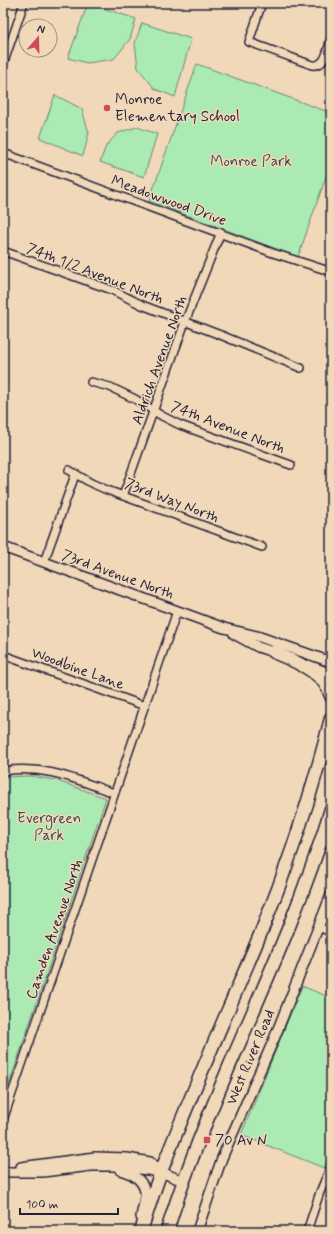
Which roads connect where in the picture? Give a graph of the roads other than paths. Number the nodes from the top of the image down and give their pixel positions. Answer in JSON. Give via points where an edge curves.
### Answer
{"nodes":[{"id":1,"x":24,"y":3,"type":"edge"},
{"id":2,"x":262,"y":3,"type":"edge"},
{"id":3,"x":331,"y":39,"type":"edge"},
{"id":4,"x":6,"y":48,"type":"edge"},
{"id":5,"x":3,"y":64,"type":"edge"},
{"id":6,"x":3,"y":153,"type":"edge"},
{"id":7,"x":221,"y":232,"type":"junction"},
{"id":8,"x":3,"y":251,"type":"edge"},
{"id":9,"x":326,"y":270,"type":"dead end"},
{"id":10,"x":185,"y":322,"type":"junction"},
{"id":11,"x":301,"y":368,"type":"dead end"},
{"id":12,"x":91,"y":382,"type":"dead end"},
{"id":13,"x":154,"y":411,"type":"junction"},
{"id":14,"x":291,"y":465,"type":"dead end"},
{"id":15,"x":123,"y":496,"type":"junction"},
{"id":16,"x":3,"y":547,"type":"edge"},
{"id":17,"x":262,"y":547,"type":"dead end"},
{"id":18,"x":44,"y":562,"type":"junction"},
{"id":19,"x":177,"y":611,"type":"junction"},
{"id":20,"x":224,"y":628,"type":"junction"},
{"id":21,"x":274,"y":652,"type":"junction"},
{"id":22,"x":3,"y":655,"type":"edge"},
{"id":23,"x":331,"y":662,"type":"edge"},
{"id":24,"x":331,"y":674,"type":"edge"},
{"id":25,"x":331,"y":696,"type":"edge"},
{"id":26,"x":145,"y":706,"type":"junction"},
{"id":27,"x":331,"y":718,"type":"edge"},
{"id":28,"x":3,"y":770,"type":"edge"},
{"id":29,"x":114,"y":793,"type":"junction"},
{"id":30,"x":331,"y":809,"type":"edge"},
{"id":31,"x":331,"y":895,"type":"edge"},
{"id":32,"x":318,"y":927,"type":"junction"},
{"id":33,"x":331,"y":932,"type":"edge"},
{"id":34,"x":3,"y":1120,"type":"edge"},
{"id":35,"x":3,"y":1166,"type":"edge"},
{"id":36,"x":91,"y":1166,"type":"junction"},
{"id":37,"x":331,"y":1166,"type":"edge"},
{"id":38,"x":3,"y":1171,"type":"edge"},
{"id":39,"x":161,"y":1172,"type":"junction"},
{"id":40,"x":183,"y":1181,"type":"junction"},
{"id":41,"x":140,"y":1231,"type":"edge"},
{"id":42,"x":167,"y":1231,"type":"edge"},
{"id":43,"x":197,"y":1231,"type":"edge"},
{"id":44,"x":307,"y":1231,"type":"edge"}],
"edges":[{"from":1,"to":4,"type":"street"},
{"from":2,"to":3,"type":"street","via":[[249,42],[317,66],[324,60]]},
{"from":4,"to":5,"type":"street"},
{"from":6,"to":7,"type":"street","name":"Meadowwood Drive"},
{"from":7,"to":9,"type":"street","name":"Meadowwood Drive","via":[[273,253]]},
{"from":7,"to":10,"type":"street","name":"Aldrich Avenue North"},
{"from":8,"to":10,"type":"street","name":"74th 1/2 Avenue North","via":[[112,290]]},
{"from":10,"to":11,"type":"street","name":"74th 1/2 Avenue North"},
{"from":10,"to":13,"type":"street","name":"Aldrich Avenue North"},
{"from":12,"to":13,"type":"street","name":"74th Avenue North","via":[[110,387]]},
{"from":13,"to":14,"type":"street","name":"74th Avenue North","via":[[180,425]]},
{"from":13,"to":15,"type":"street","name":"Aldrich Avenue North"},
{"from":15,"to":17,"type":"street","name":"73rd Way North"},
{"from":15,"to":18,"type":"street","name":"73rd Way North","via":[[72,472]]},
{"from":16,"to":18,"type":"street","name":"73rd Avenue North"},
{"from":18,"to":19,"type":"street","name":"73rd Avenue North"},
{"from":19,"to":20,"type":"street","name":"73rd Avenue North"},
{"from":19,"to":26,"type":"street","name":"Camden Avenue North"},
{"from":20,"to":21,"type":"street","name":"73rd Avenue North","via":[[249,643]]},
{"from":20,"to":23,"type":"street","name":"73rd Avenue North","via":[[257,636]]},
{"from":21,"to":24,"type":"street","name":"73rd Avenue North"},
{"from":21,"to":25,"type":"highway","via":[[318,676],[326,683]]},
{"from":22,"to":26,"type":"street","name":"Woodbine Lane"},
{"from":26,"to":29,"type":"street","name":"Camden Avenue North"},
{"from":27,"to":39,"type":"highway","via":[[298,833],[274,900]]},
{"from":28,"to":29,"type":"street","via":[[19,768],[52,772]]},
{"from":29,"to":34,"type":"street","name":"Camden Avenue North"},
{"from":30,"to":40,"type":"highway","via":[[289,927]]},
{"from":31,"to":32,"type":"street","name":"West River Road"},
{"from":32,"to":33,"type":"street"},
{"from":32,"to":43,"type":"street","name":"West River Road","via":[[268,1055],[222,1158]]},
{"from":35,"to":39,"type":"street","via":[[26,1167],[95,1157],[127,1158],[150,1162]]},
{"from":36,"to":38,"type":"street","via":[[43,1172]]},
{"from":36,"to":39,"type":"street","via":[[119,1166]]},
{"from":36,"to":41,"type":"street","via":[[121,1170],[140,1181],[146,1193]]},
{"from":37,"to":44,"type":"street"},
{"from":39,"to":40,"type":"street"},
{"from":39,"to":41,"type":"highway"},
{"from":40,"to":42,"type":"highway"}]}
